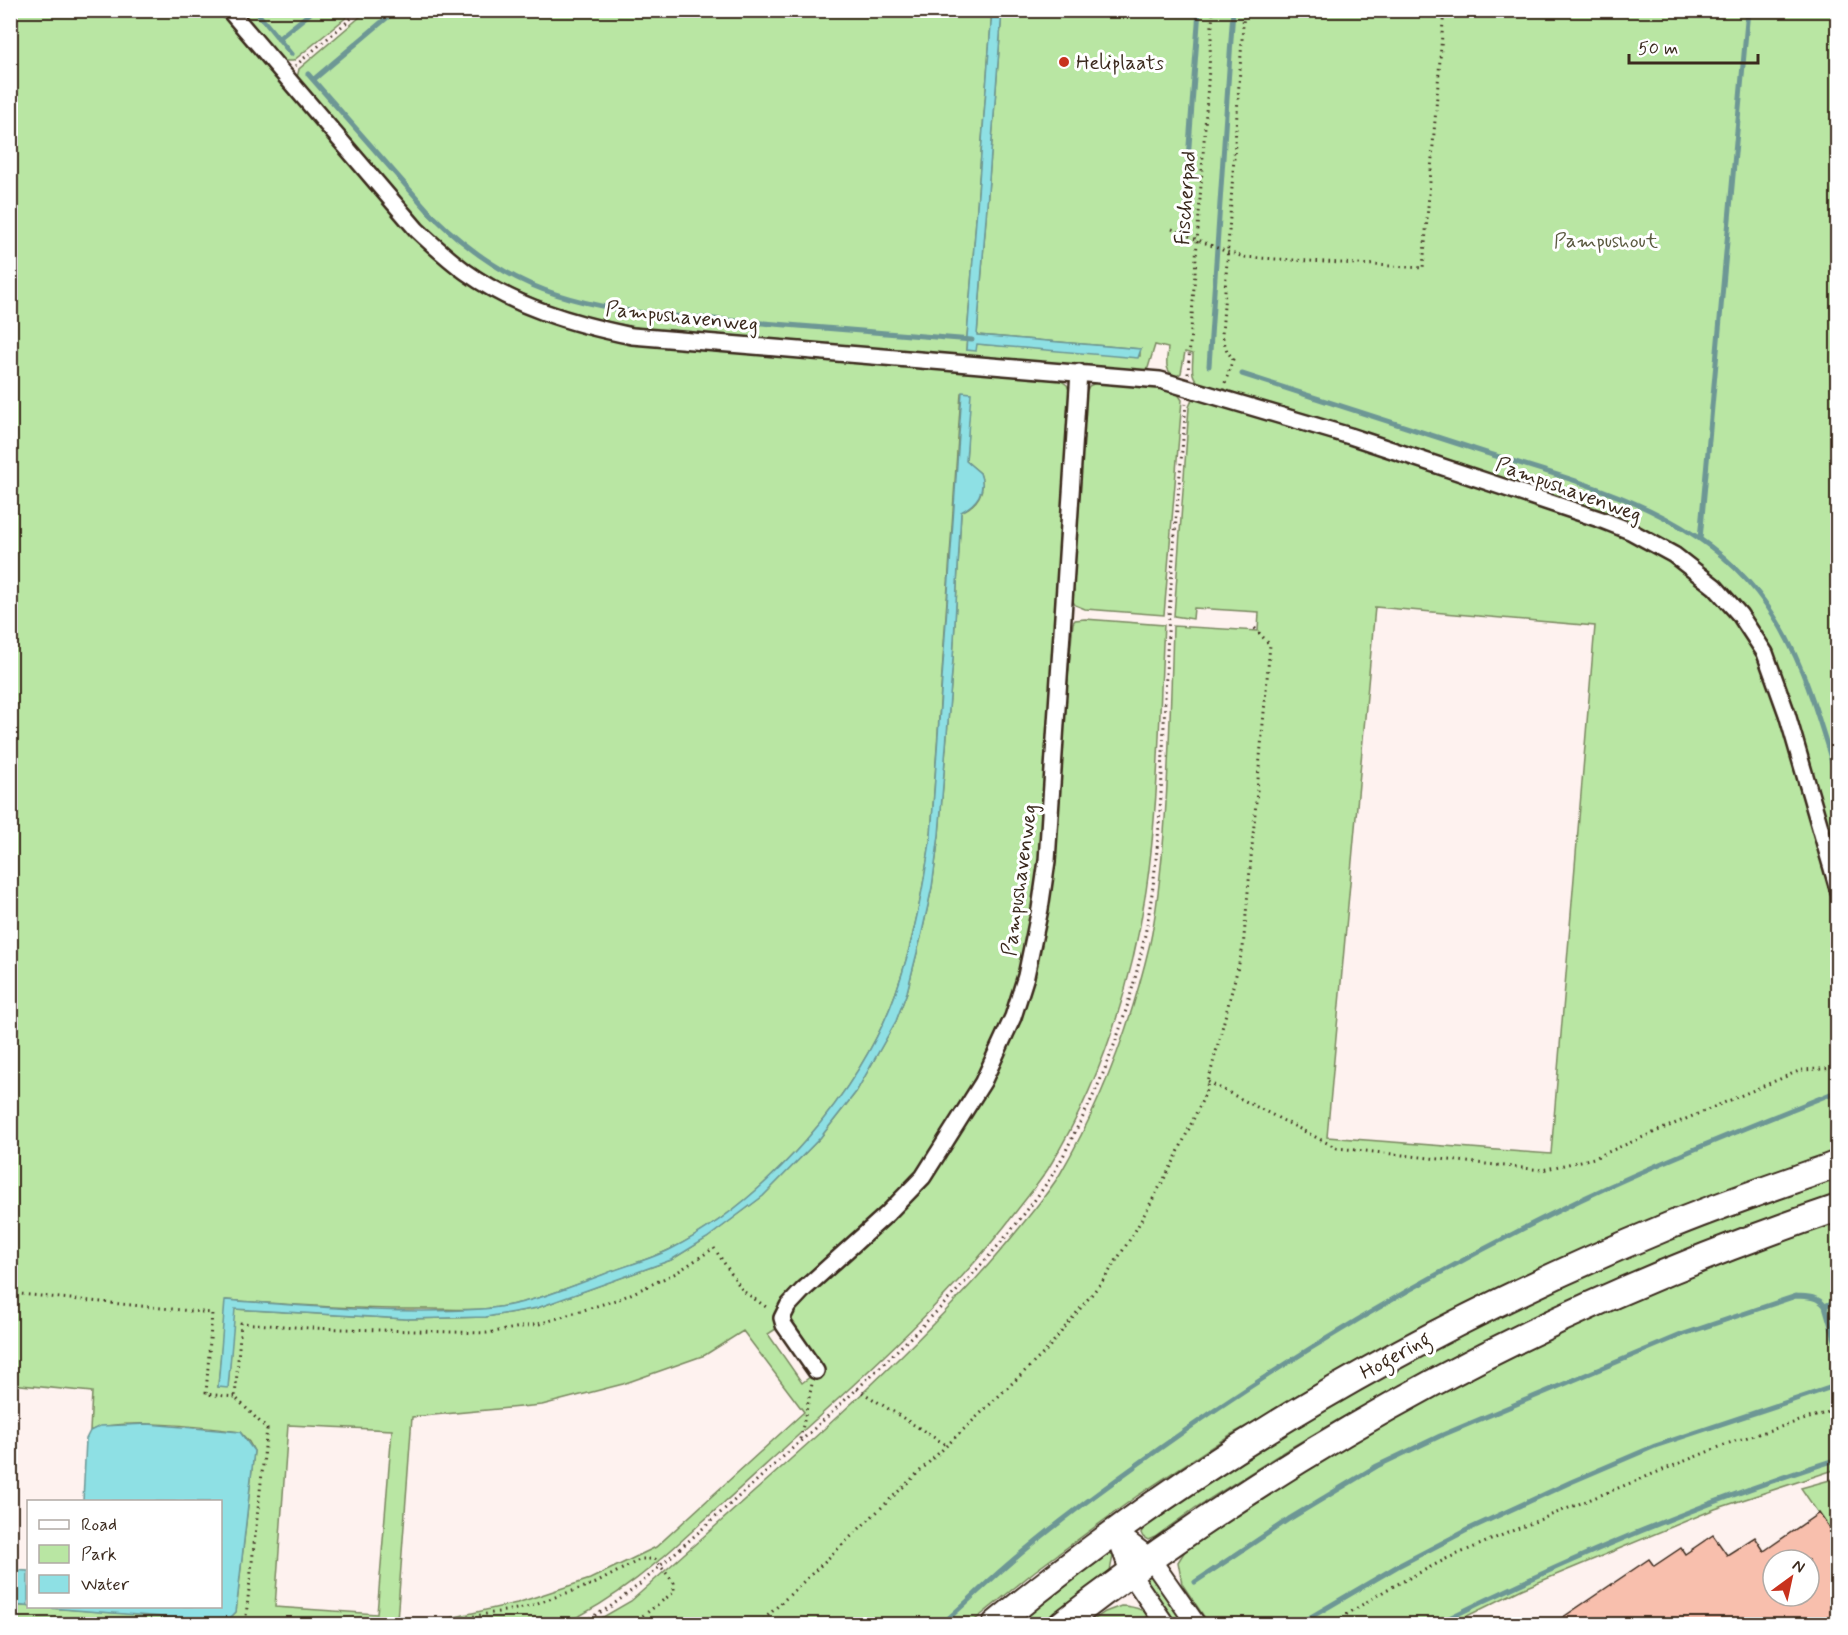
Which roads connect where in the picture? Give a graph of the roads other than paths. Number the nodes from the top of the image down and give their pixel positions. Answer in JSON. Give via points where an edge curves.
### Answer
{"nodes":[{"id":1,"x":229,"y":10,"type":"edge"},
{"id":2,"x":1079,"y":372,"type":"junction"},
{"id":3,"x":1838,"y":889,"type":"edge"},
{"id":4,"x":1838,"y":1164,"type":"edge"},
{"id":5,"x":1838,"y":1208,"type":"edge"},
{"id":6,"x":816,"y":1371,"type":"road end"},
{"id":7,"x":1115,"y":1532,"type":"junction"},
{"id":8,"x":1140,"y":1566,"type":"junction"},
{"id":9,"x":996,"y":1624,"type":"edge"},
{"id":10,"x":1062,"y":1624,"type":"edge"},
{"id":11,"x":1165,"y":1624,"type":"edge"},
{"id":12,"x":1197,"y":1624,"type":"edge"}],
"edges":[{"from":1,"to":2,"type":"street","name":"Pampushavenweg","via":[[417,230],[467,273],[513,299],[552,315],[632,336]]},
{"from":2,"to":3,"type":"street","name":"Pampushavenweg","via":[[1160,380],[1220,396],[1602,520],[1660,546],[1703,576],[1734,607],[1765,653]]},
{"from":2,"to":6,"type":"street","name":"Pampushavenweg","via":[[1047,861],[1026,976],[1013,1017],[983,1082],[923,1177],[794,1299],[782,1318]]},
{"from":4,"to":7,"type":"highway","name":"Hogering","via":[[1665,1227],[1402,1350],[1247,1442]]},
{"from":5,"to":8,"type":"highway","name":"Hogering","via":[[1631,1286],[1520,1337],[1294,1461]]},
{"from":7,"to":8,"type":"street"},
{"from":7,"to":9,"type":"highway","name":"Hogering"},
{"from":8,"to":10,"type":"highway","name":"Hogering"},
{"from":8,"to":11,"type":"street"},
{"from":8,"to":12,"type":"street"}]}
